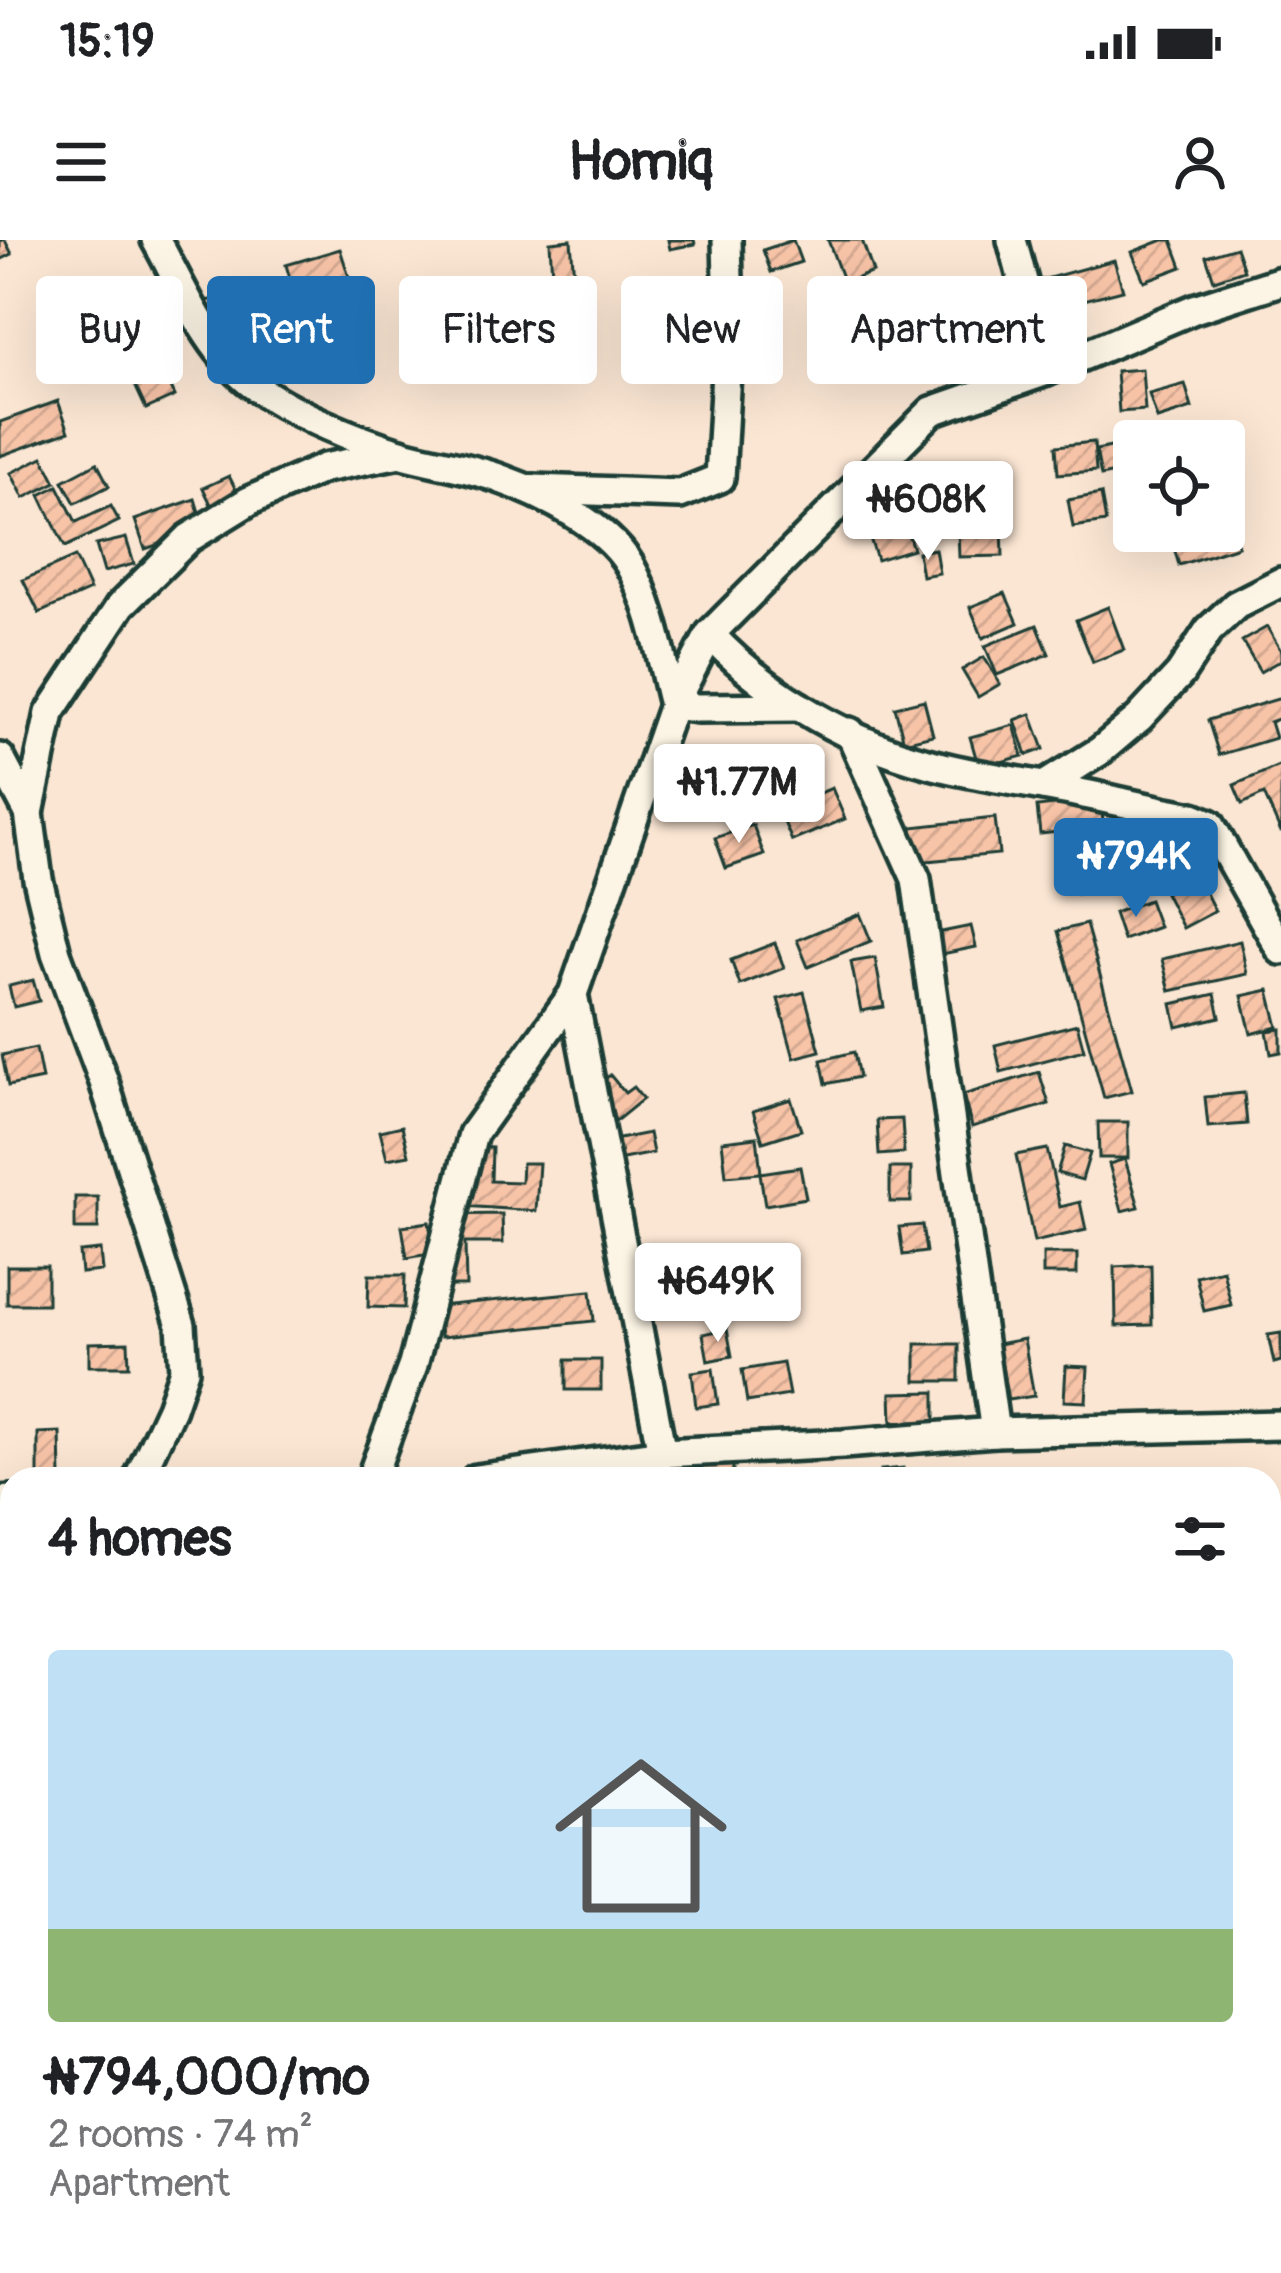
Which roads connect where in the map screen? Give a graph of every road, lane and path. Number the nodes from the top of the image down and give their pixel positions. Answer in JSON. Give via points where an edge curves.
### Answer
{"nodes":[{"id":1,"x":156,"y":240,"type":"edge"},
{"id":2,"x":727,"y":240,"type":"edge"},
{"id":3,"x":1012,"y":240,"type":"edge"},
{"id":4,"x":1022,"y":276,"type":"edge"},
{"id":5,"x":1281,"y":281,"type":"edge"},
{"id":6,"x":1087,"y":354,"type":"edge"},
{"id":7,"x":1010,"y":384,"type":"edge"},
{"id":8,"x":400,"y":453,"type":"junction"},
{"id":9,"x":523,"y":489,"type":"junction"},
{"id":10,"x":1281,"y":582,"type":"edge"},
{"id":11,"x":710,"y":634,"type":"junction"},
{"id":12,"x":673,"y":704,"type":"junction"},
{"id":13,"x":801,"y":707,"type":"junction"},
{"id":14,"x":850,"y":732,"type":"junction"},
{"id":15,"x":0,"y":758,"type":"edge"},
{"id":16,"x":1044,"y":786,"type":"junction"},
{"id":17,"x":29,"y":813,"type":"junction"},
{"id":18,"x":1281,"y":950,"type":"edge"},
{"id":19,"x":573,"y":994,"type":"junction"},
{"id":20,"x":1281,"y":1425,"type":"edge"},
{"id":21,"x":995,"y":1432,"type":"junction"},
{"id":22,"x":662,"y":1453,"type":"junction"},
{"id":23,"x":144,"y":1467,"type":"edge"},
{"id":24,"x":375,"y":1467,"type":"edge"},
{"id":25,"x":562,"y":1467,"type":"edge"}],
"edges":[{"from":1,"to":8,"type":"street","via":[[200,321],[253,385]]},
{"from":2,"to":9,"type":"street","via":[[720,478],[680,494]]},
{"from":3,"to":4,"type":"street"},
{"from":5,"to":6,"type":"street"},
{"from":7,"to":11,"type":"street","via":[[932,411]]},
{"from":8,"to":9,"type":"street"},
{"from":8,"to":17,"type":"street","via":[[324,468],[189,538],[121,605],[50,712]]},
{"from":9,"to":12,"type":"street","via":[[602,533],[627,560],[644,593]]},
{"from":10,"to":16,"type":"street","via":[[1236,605],[1138,718]]},
{"from":11,"to":12,"type":"street"},
{"from":11,"to":13,"type":"street"},
{"from":12,"to":13,"type":"street"},
{"from":12,"to":19,"type":"street"},
{"from":13,"to":14,"type":"street"},
{"from":14,"to":16,"type":"street","via":[[910,758]]},
{"from":14,"to":21,"type":"street","via":[[916,879]]},
{"from":15,"to":17,"type":"street"},
{"from":16,"to":18,"type":"street","via":[[1210,824]]},
{"from":17,"to":23,"type":"street","via":[[56,953],[181,1324],[184,1370]]},
{"from":19,"to":22,"type":"street"},
{"from":19,"to":24,"type":"street","via":[[473,1134],[413,1365]]},
{"from":20,"to":21,"type":"street"},
{"from":21,"to":22,"type":"street"},
{"from":22,"to":25,"type":"street"}]}
